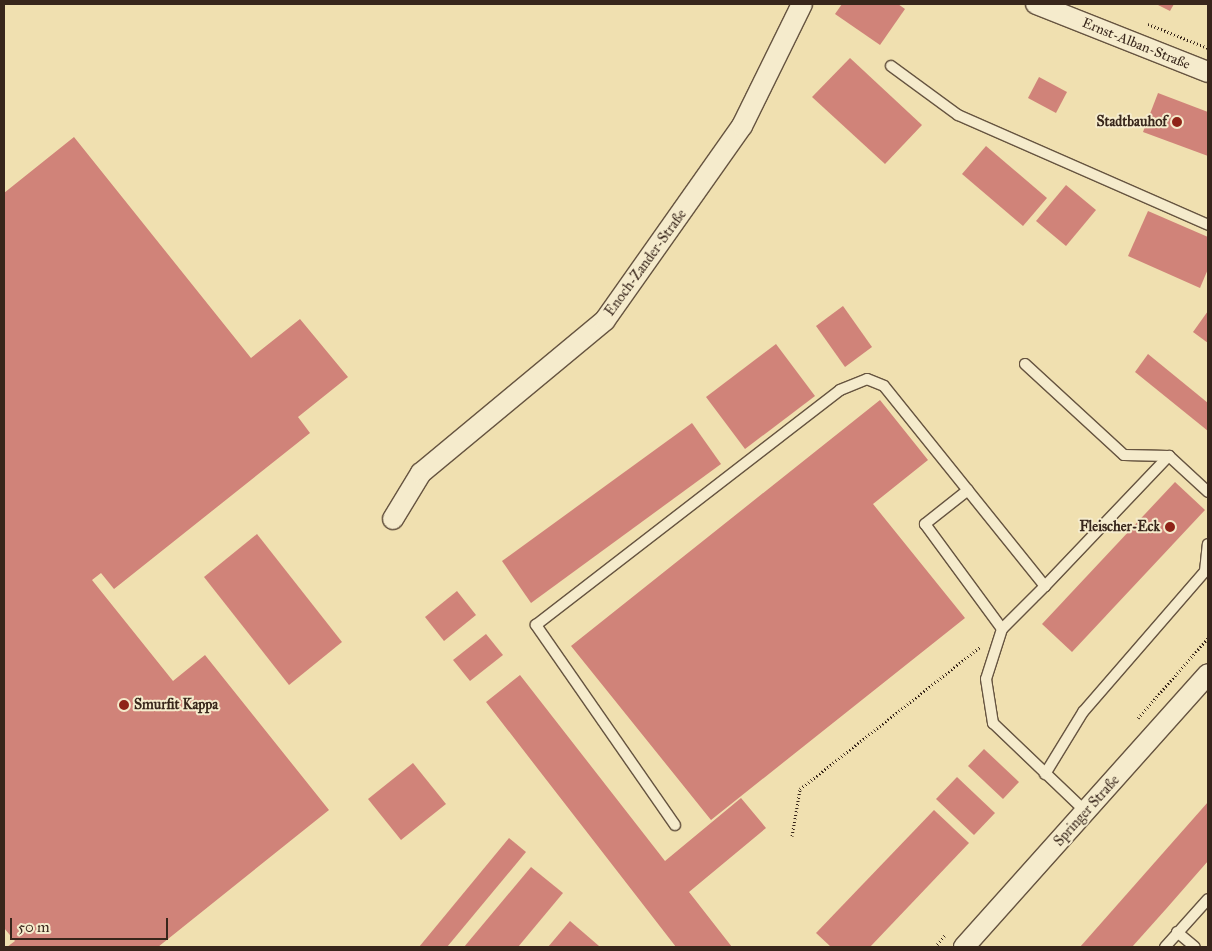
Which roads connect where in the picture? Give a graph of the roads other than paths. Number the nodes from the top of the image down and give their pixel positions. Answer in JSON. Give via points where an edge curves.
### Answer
{"nodes":[{"id":1,"x":802,"y":4,"type":"edge"},
{"id":2,"x":1036,"y":4,"type":"edge"},
{"id":3,"x":890,"y":66,"type":"dead end"},
{"id":4,"x":1208,"y":72,"type":"edge"},
{"id":5,"x":1208,"y":225,"type":"edge"},
{"id":6,"x":1025,"y":364,"type":"dead end"},
{"id":7,"x":1169,"y":456,"type":"junction"},
{"id":8,"x":968,"y":490,"type":"junction"},
{"id":9,"x":1208,"y":492,"type":"edge"},
{"id":10,"x":394,"y":519,"type":"dead end"},
{"id":11,"x":1208,"y":544,"type":"edge"},
{"id":12,"x":1045,"y":586,"type":"junction"},
{"id":13,"x":1002,"y":629,"type":"junction"},
{"id":14,"x":1208,"y":674,"type":"edge"},
{"id":15,"x":1045,"y":774,"type":"junction"},
{"id":16,"x":1086,"y":812,"type":"junction"},
{"id":17,"x":675,"y":825,"type":"dead end"},
{"id":18,"x":1208,"y":899,"type":"edge"},
{"id":19,"x":1178,"y":932,"type":"junction"},
{"id":20,"x":964,"y":947,"type":"edge"},
{"id":21,"x":1165,"y":947,"type":"edge"},
{"id":22,"x":1195,"y":947,"type":"edge"}],
"edges":[{"from":1,"to":10,"type":"street","name":"Enoch-Zander-Straße","via":[[742,126],[617,305],[605,320],[421,473]]},
{"from":2,"to":4,"type":"street","name":"Ernst-Alban-Straße"},
{"from":3,"to":5,"type":"lane","via":[[958,115]]},
{"from":6,"to":7,"type":"lane","via":[[1124,455]]},
{"from":7,"to":9,"type":"lane"},
{"from":7,"to":12,"type":"lane"},
{"from":8,"to":12,"type":"lane"},
{"from":8,"to":13,"type":"lane","via":[[925,524]]},
{"from":8,"to":17,"type":"lane","via":[[884,386],[867,379],[840,390],[536,625]]},
{"from":11,"to":15,"type":"lane","via":[[1205,571],[1083,712]]},
{"from":12,"to":13,"type":"lane"},
{"from":13,"to":15,"type":"lane","via":[[986,679],[993,723]]},
{"from":14,"to":16,"type":"street","name":"Springer Straße"},
{"from":15,"to":16,"type":"lane"},
{"from":16,"to":20,"type":"street","name":"Springer Straße"},
{"from":18,"to":19,"type":"lane"},
{"from":19,"to":21,"type":"lane"},
{"from":19,"to":22,"type":"lane"}]}
